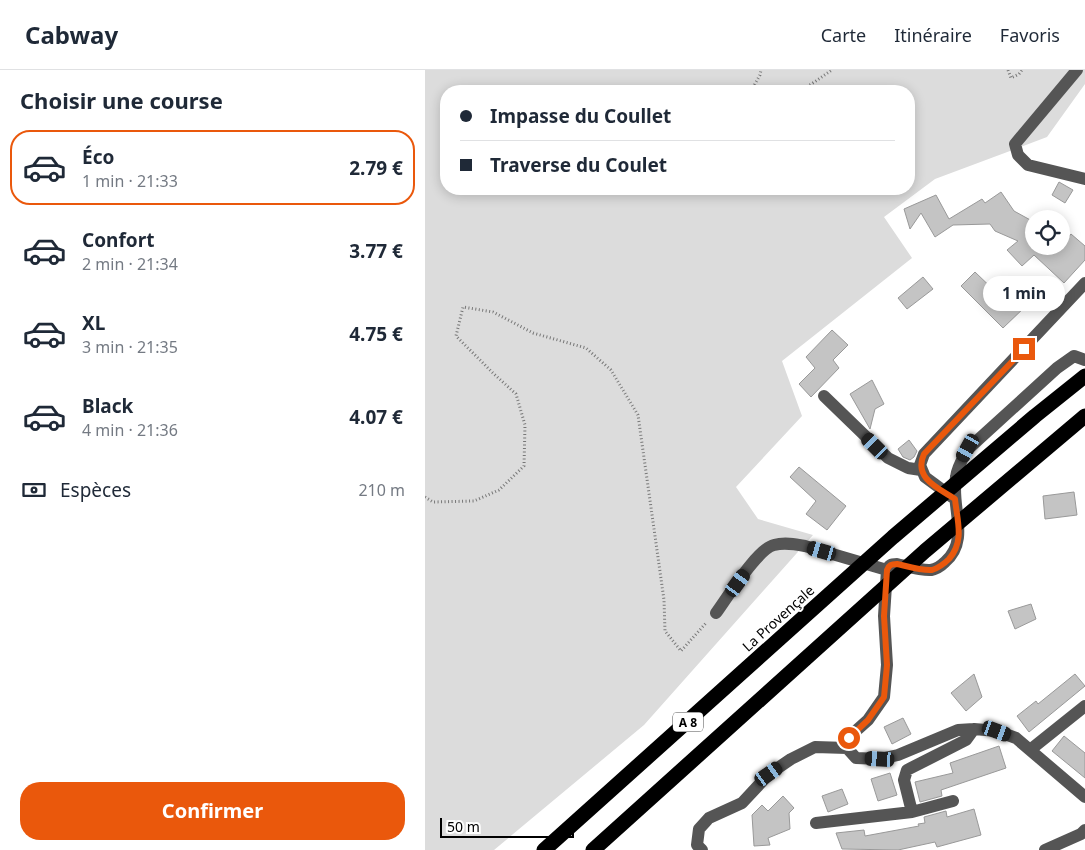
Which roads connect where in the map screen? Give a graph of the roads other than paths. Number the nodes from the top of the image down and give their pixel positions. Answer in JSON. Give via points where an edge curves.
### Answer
{"nodes":[{"id":1,"x":1077,"y":70,"type":"edge"},
{"id":2,"x":1085,"y":179,"type":"edge"},
{"id":3,"x":1085,"y":283,"type":"edge"},
{"id":4,"x":1085,"y":360,"type":"edge"},
{"id":5,"x":1085,"y":376,"type":"edge"},
{"id":6,"x":824,"y":396,"type":"dead end"},
{"id":7,"x":1085,"y":416,"type":"edge"},
{"id":8,"x":921,"y":470,"type":"junction"},
{"id":9,"x":955,"y":499,"type":"junction"},
{"id":10,"x":887,"y":570,"type":"junction"},
{"id":11,"x":716,"y":613,"type":"road end"},
{"id":12,"x":1085,"y":706,"type":"edge"},
{"id":13,"x":975,"y":729,"type":"junction"},
{"id":14,"x":847,"y":748,"type":"junction"},
{"id":15,"x":1030,"y":750,"type":"junction"},
{"id":16,"x":1085,"y":797,"type":"edge"},
{"id":17,"x":953,"y":801,"type":"dead end"},
{"id":18,"x":912,"y":812,"type":"junction"},
{"id":19,"x":816,"y":823,"type":"dead end"},
{"id":20,"x":1085,"y":830,"type":"edge"},
{"id":21,"x":544,"y":850,"type":"edge"},
{"id":22,"x":593,"y":850,"type":"edge"},
{"id":23,"x":702,"y":850,"type":"edge"},
{"id":24,"x":1045,"y":850,"type":"edge"}],
"edges":[{"from":1,"to":2,"type":"street","via":[[1015,144],[1018,155],[1028,165]]},
{"from":3,"to":8,"type":"street","via":[[924,454]]},
{"from":4,"to":9,"type":"street","via":[[1074,356],[1057,368],[968,448],[955,477]]},
{"from":5,"to":21,"type":"highway","name":"La Provençale","number":"A 8","via":[[830,593]]},
{"from":6,"to":8,"type":"street","via":[[888,458]]},
{"from":7,"to":22,"type":"highway","number":"A 8","via":[[925,551]]},
{"from":8,"to":9,"type":"street","via":[[929,481]]},
{"from":9,"to":10,"type":"street","via":[[959,541],[948,560],[931,570],[892,564]]},
{"from":10,"to":11,"type":"street","via":[[805,546],[774,544],[761,552]]},
{"from":10,"to":14,"type":"street","via":[[884,697],[868,720],[849,738]]},
{"from":12,"to":15,"type":"street"},
{"from":13,"to":14,"type":"street","via":[[958,730],[898,756],[880,759],[856,758]]},
{"from":13,"to":15,"type":"street","via":[[997,731],[1016,738]]},
{"from":13,"to":18,"type":"street","via":[[966,740],[907,770],[904,780]]},
{"from":14,"to":23,"type":"street","via":[[815,747],[769,774],[742,803],[709,818],[699,829],[697,845]]},
{"from":15,"to":16,"type":"street"},
{"from":17,"to":18,"type":"street"},
{"from":18,"to":19,"type":"street"},
{"from":20,"to":24,"type":"street"}]}
